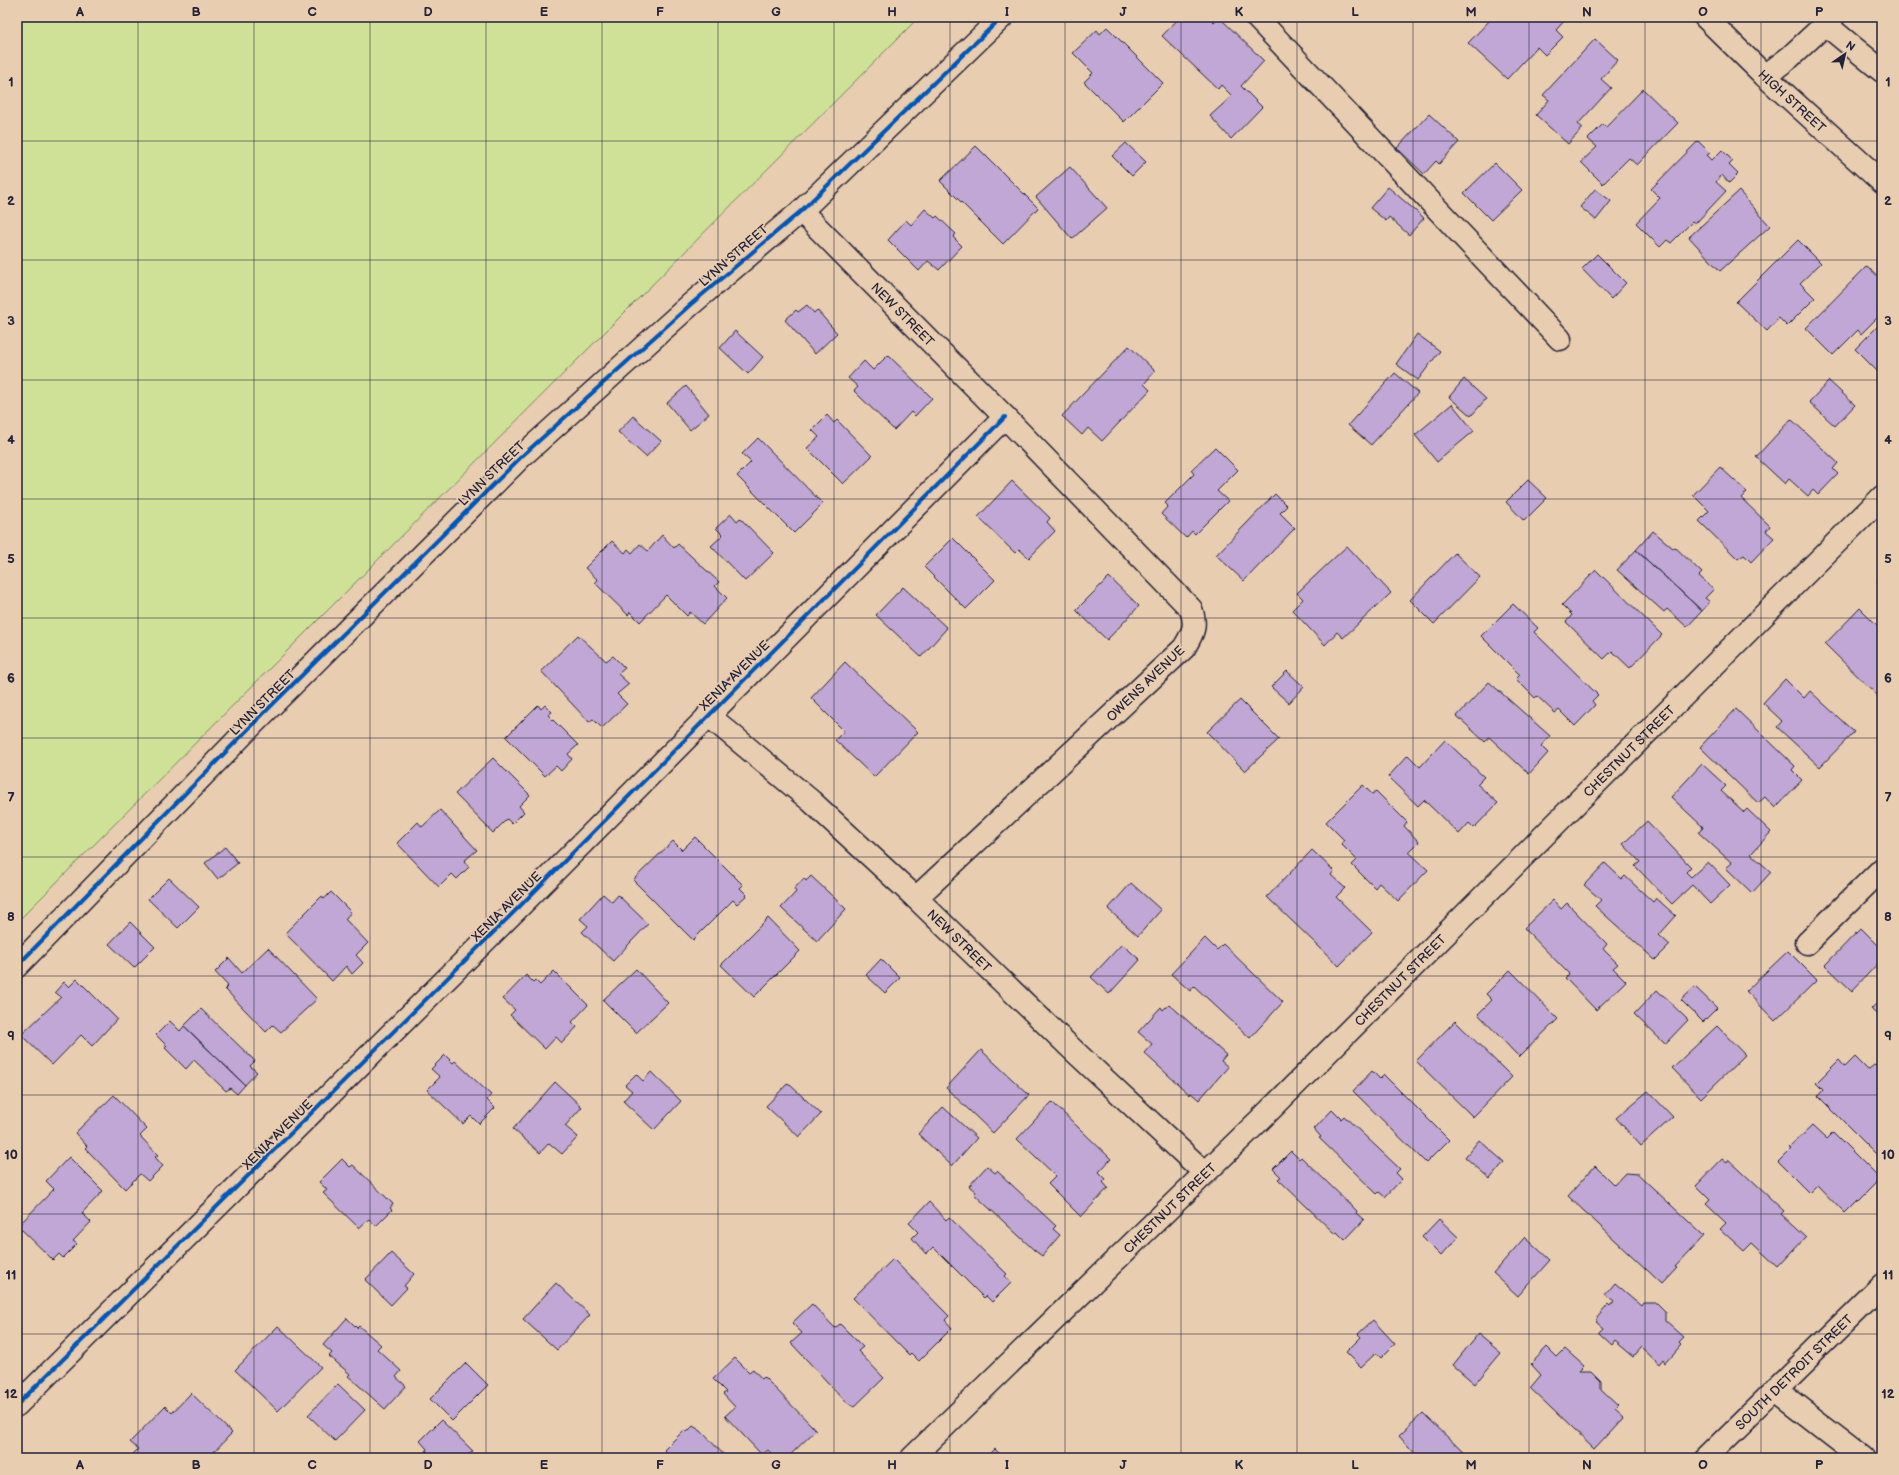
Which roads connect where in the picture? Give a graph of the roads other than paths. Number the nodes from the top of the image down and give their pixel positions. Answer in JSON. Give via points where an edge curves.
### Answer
{"nodes":[{"id":1,"x":1002,"y":17,"type":"edge"},
{"id":2,"x":1256,"y":17,"type":"edge"},
{"id":3,"x":1705,"y":17,"type":"edge"},
{"id":4,"x":1829,"y":20,"type":"edge"},
{"id":5,"x":1882,"y":71,"type":"edge"},
{"id":6,"x":1765,"y":76,"type":"junction"},
{"id":7,"x":1882,"y":182,"type":"edge"},
{"id":8,"x":800,"y":211,"type":"junction"},
{"id":9,"x":1560,"y":339,"type":"dead end"},
{"id":10,"x":1005,"y":417,"type":"junction"},
{"id":11,"x":1882,"y":497,"type":"edge"},
{"id":12,"x":708,"y":715,"type":"junction"},
{"id":13,"x":1882,"y":868,"type":"edge"},
{"id":14,"x":916,"y":898,"type":"junction"},
{"id":15,"x":1807,"y":943,"type":"dead end"},
{"id":16,"x":17,"y":966,"type":"edge"},
{"id":17,"x":1205,"y":1173,"type":"junction"},
{"id":18,"x":1882,"y":1285,"type":"edge"},
{"id":19,"x":1776,"y":1390,"type":"junction"},
{"id":20,"x":17,"y":1405,"type":"edge"},
{"id":21,"x":912,"y":1458,"type":"edge"},
{"id":22,"x":1706,"y":1458,"type":"edge"},
{"id":23,"x":1864,"y":1458,"type":"edge"}],
"edges":[{"from":1,"to":8,"type":"street","name":"LYNN STREET"},
{"from":2,"to":9,"type":"street"},
{"from":3,"to":6,"type":"street","name":"HIGH STREET"},
{"from":4,"to":5,"type":"street"},
{"from":4,"to":6,"type":"street","via":[[1790,57]]},
{"from":6,"to":7,"type":"street","name":"HIGH STREET"},
{"from":8,"to":10,"type":"street","name":"NEW STREET"},
{"from":8,"to":16,"type":"street","name":"LYNN STREET","via":[[690,305],[522,456],[256,721]]},
{"from":10,"to":12,"type":"street","name":"XENIA AVENUE"},
{"from":10,"to":14,"type":"street","name":"OWENS AVENUE","via":[[1191,609],[1195,620],[1194,628],[1184,648]]},
{"from":11,"to":17,"type":"street","name":"CHESTNUT STREET"},
{"from":12,"to":14,"type":"street","name":"NEW STREET","via":[[811,801]]},
{"from":12,"to":20,"type":"street","name":"XENIA AVENUE","via":[[510,916]]},
{"from":13,"to":15,"type":"street"},
{"from":14,"to":17,"type":"street","name":"NEW STREET"},
{"from":17,"to":21,"type":"street","name":"CHESTNUT STREET"},
{"from":18,"to":19,"type":"street","name":"SOUTH DETROIT STREET"},
{"from":19,"to":22,"type":"street","name":"SOUTH DETROIT STREET"},
{"from":19,"to":23,"type":"street"}]}
